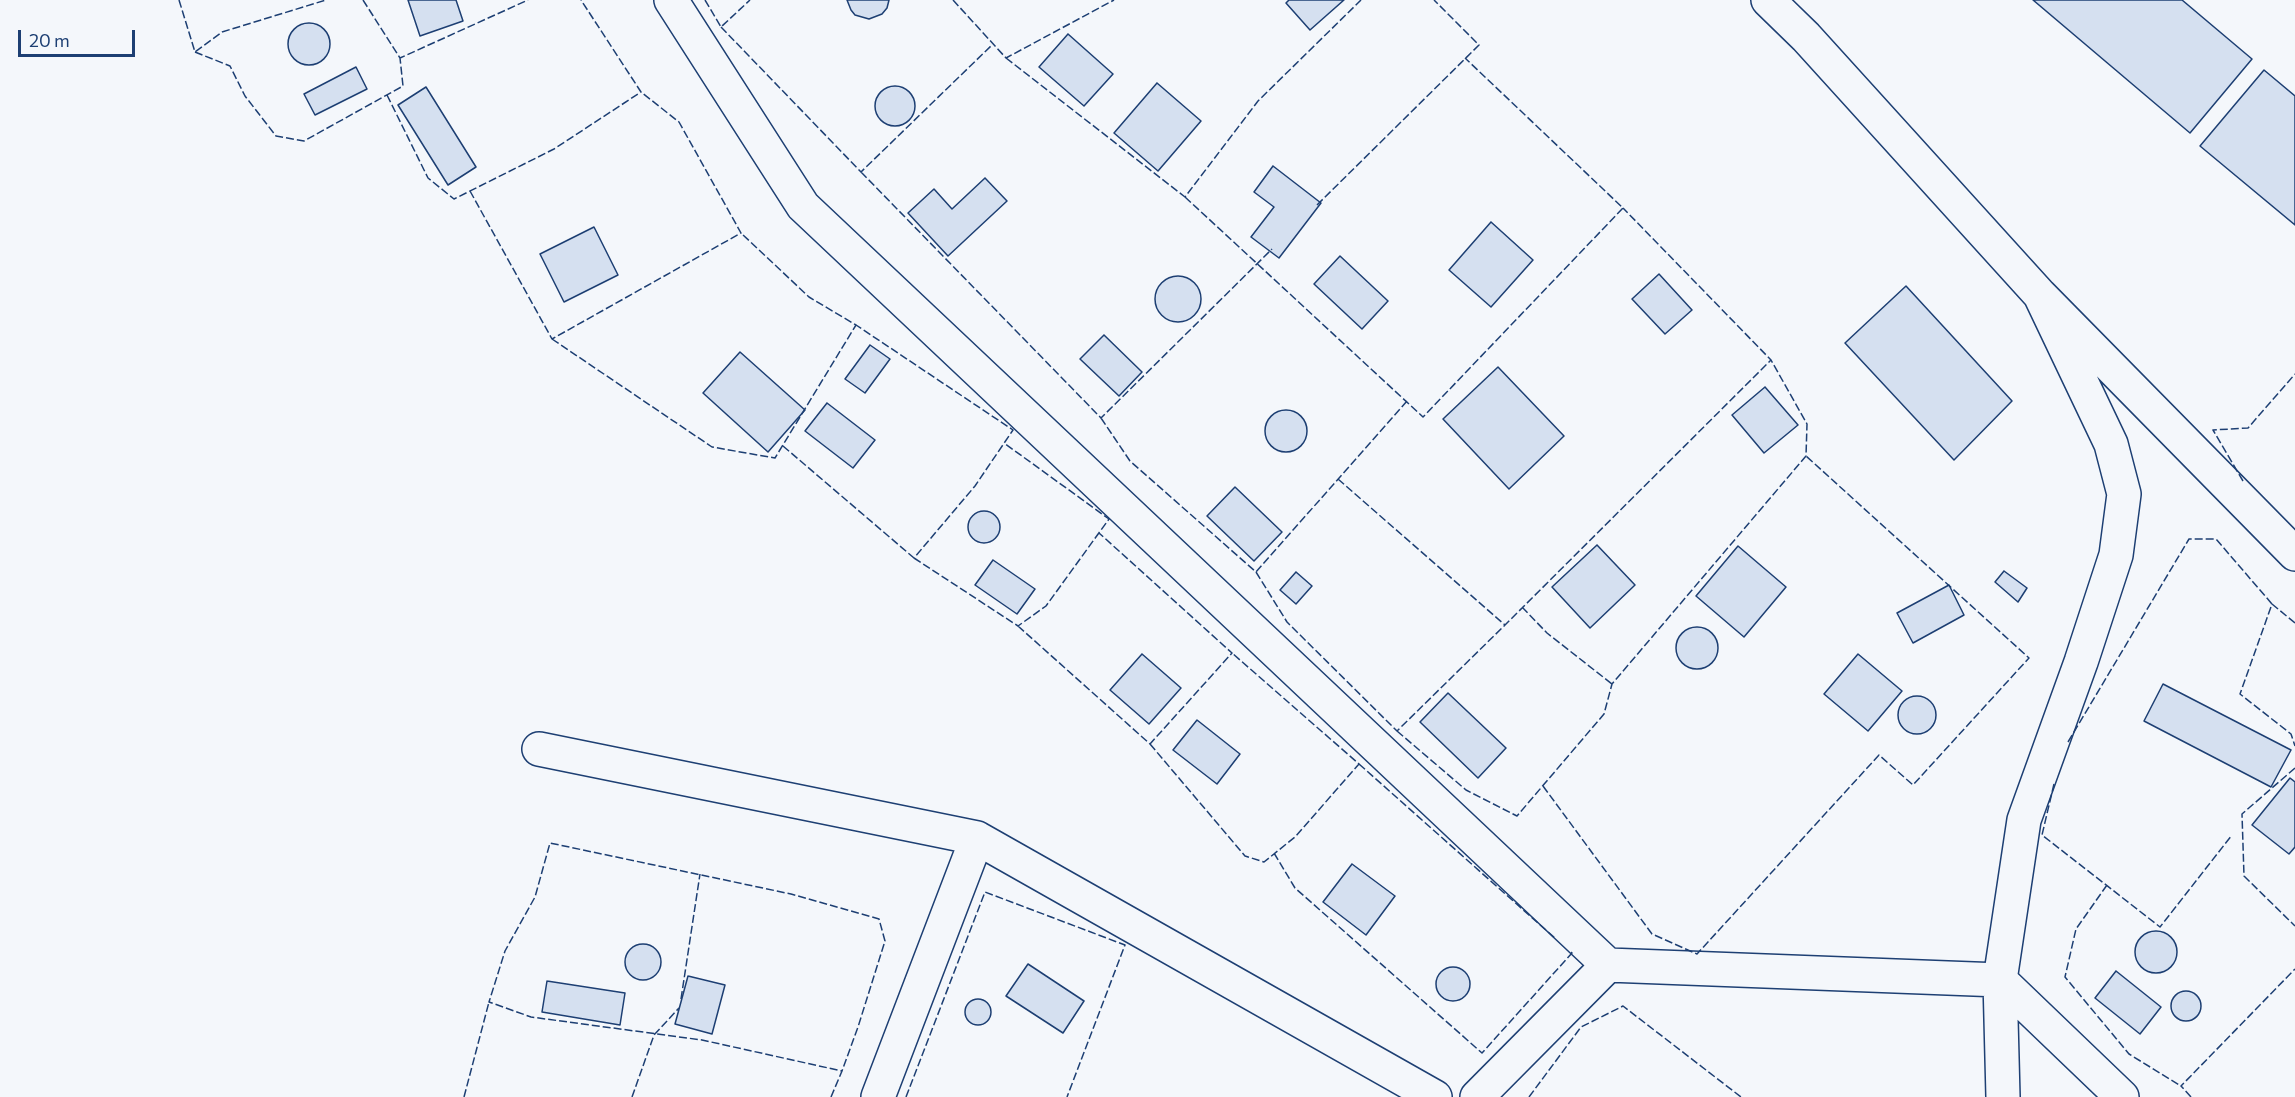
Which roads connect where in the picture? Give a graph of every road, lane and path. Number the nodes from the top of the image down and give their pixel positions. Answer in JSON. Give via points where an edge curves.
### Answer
{"nodes":[{"id":1,"x":671,"y":0,"type":"edge"},
{"id":2,"x":1768,"y":0,"type":"edge"},
{"id":3,"x":2040,"y":295,"type":"junction"},
{"id":4,"x":2295,"y":554,"type":"edge"},
{"id":5,"x":539,"y":749,"type":"dead end"},
{"id":6,"x":977,"y":838,"type":"junction"},
{"id":7,"x":1608,"y":965,"type":"junction"},
{"id":8,"x":2000,"y":980,"type":"junction"},
{"id":9,"x":878,"y":1097,"type":"edge"},
{"id":10,"x":1435,"y":1097,"type":"edge"},
{"id":11,"x":1477,"y":1097,"type":"edge"},
{"id":12,"x":2003,"y":1097,"type":"edge"},
{"id":13,"x":2122,"y":1097,"type":"edge"}],
"edges":[{"from":1,"to":7,"type":"street","via":[[803,206]]},
{"from":2,"to":3,"type":"street"},
{"from":3,"to":4,"type":"street"},
{"from":3,"to":8,"type":"street","via":[[2111,444],[2124,494],[2116,555],[2024,820]]},
{"from":5,"to":6,"type":"street"},
{"from":6,"to":9,"type":"street"},
{"from":6,"to":10,"type":"street"},
{"from":7,"to":8,"type":"street"},
{"from":7,"to":11,"type":"street"},
{"from":8,"to":12,"type":"street"},
{"from":8,"to":13,"type":"street"}]}
